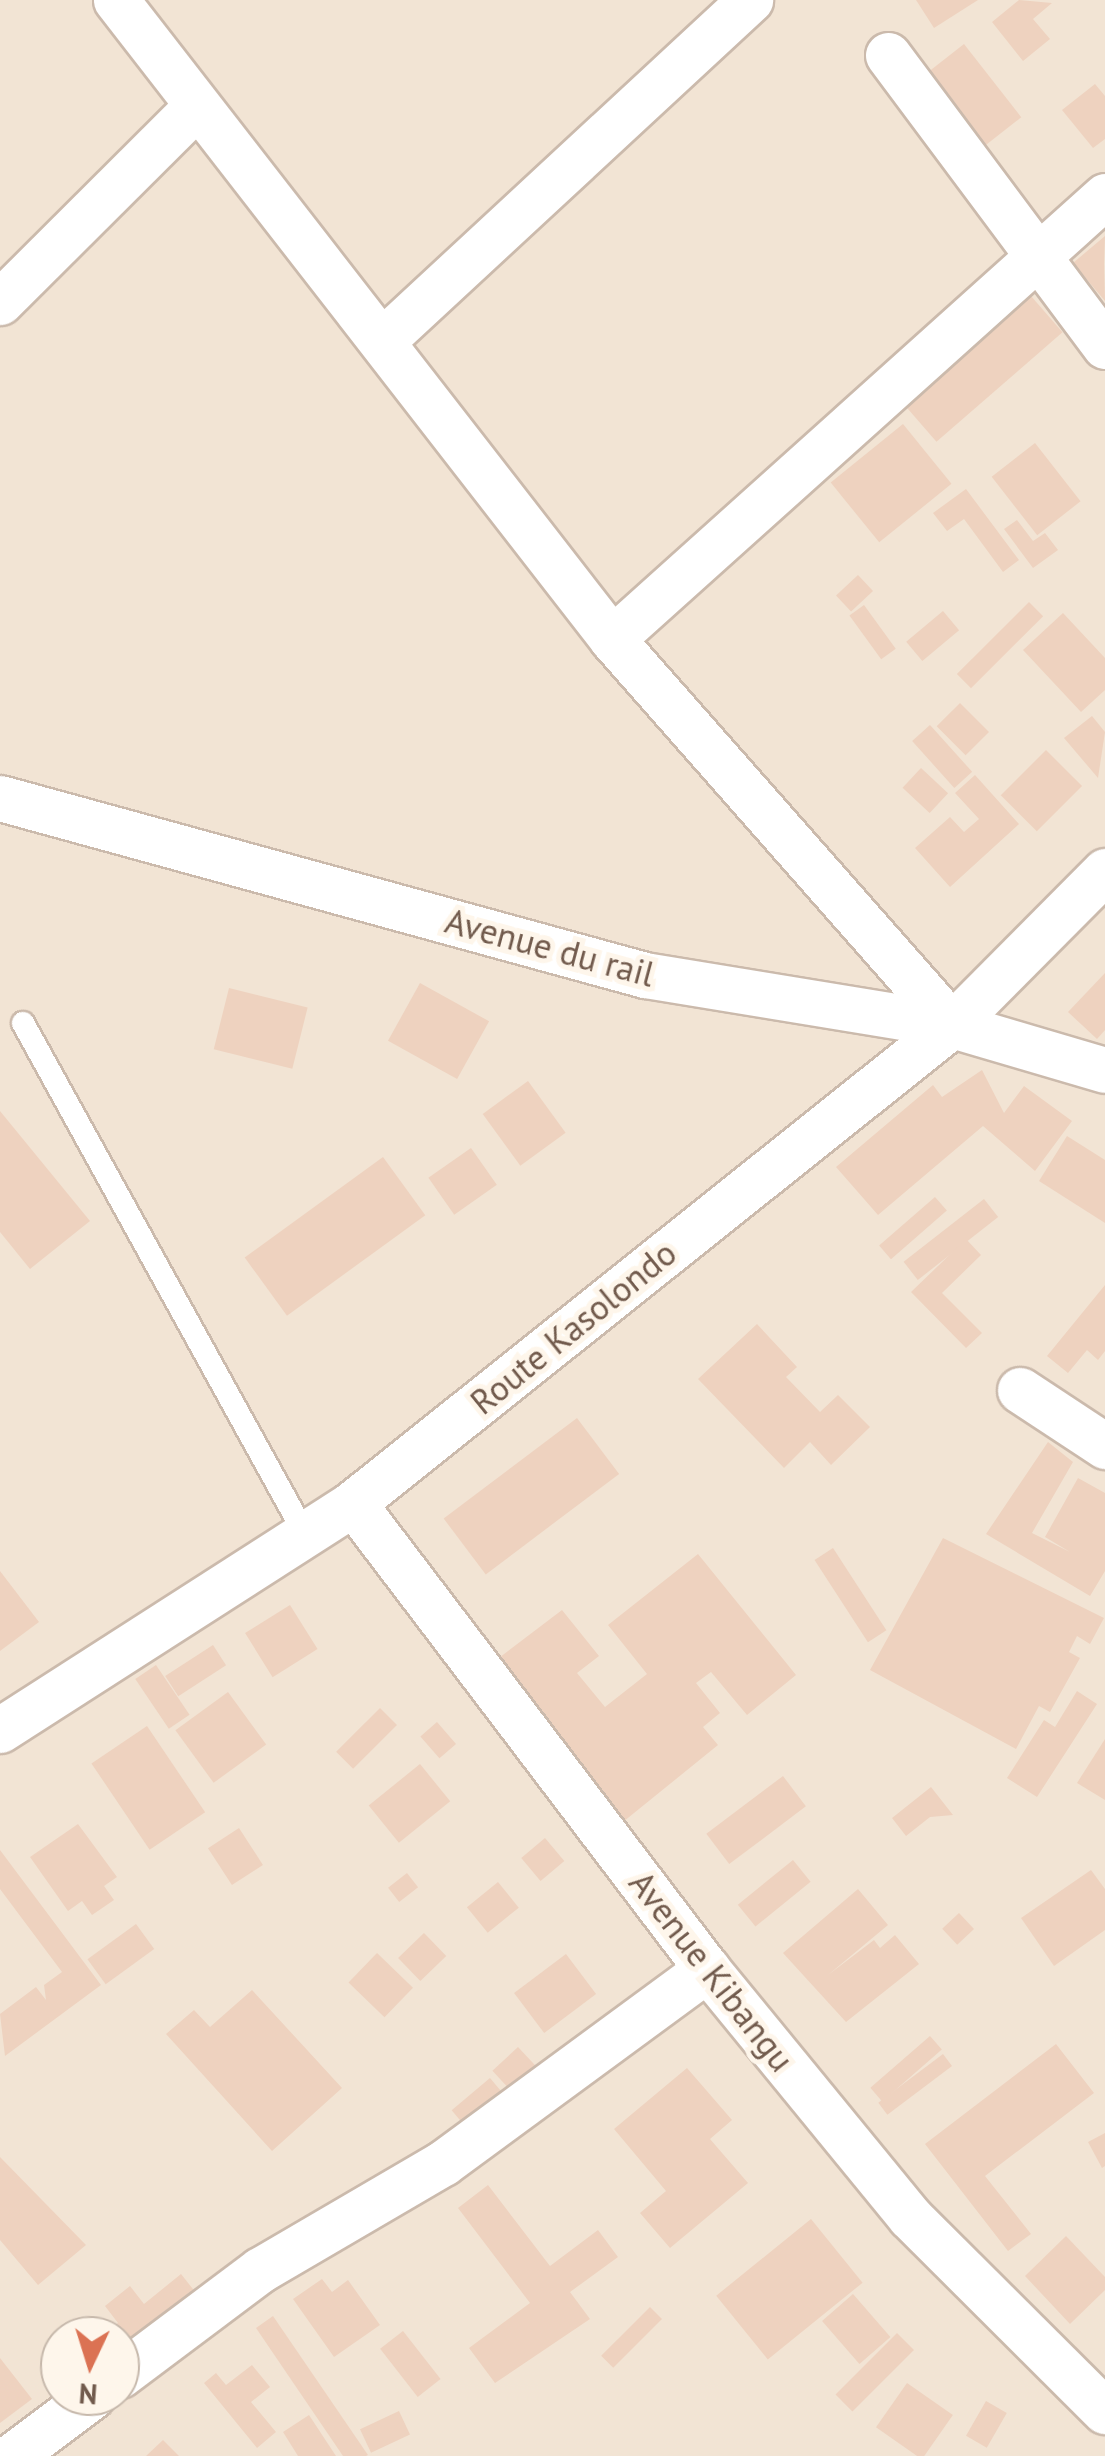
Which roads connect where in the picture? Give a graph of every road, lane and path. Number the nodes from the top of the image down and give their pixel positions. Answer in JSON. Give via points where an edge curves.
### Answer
{"nodes":[{"id":1,"x":116,"y":0,"type":"edge"},
{"id":2,"x":750,"y":0,"type":"edge"},
{"id":3,"x":888,"y":56,"type":"dead end"},
{"id":4,"x":196,"y":107,"type":"junction"},
{"id":5,"x":1105,"y":196,"type":"edge"},
{"id":6,"x":1035,"y":256,"type":"junction"},
{"id":7,"x":0,"y":302,"type":"edge"},
{"id":8,"x":382,"y":342,"type":"junction"},
{"id":9,"x":1105,"y":346,"type":"edge"},
{"id":10,"x":612,"y":638,"type":"junction"},
{"id":11,"x":0,"y":798,"type":"edge"},
{"id":12,"x":1105,"y":872,"type":"edge"},
{"id":13,"x":23,"y":1022,"type":"dead end"},
{"id":14,"x":952,"y":1025,"type":"junction"},
{"id":15,"x":1105,"y":1070,"type":"edge"},
{"id":16,"x":1020,"y":1390,"type":"dead end"},
{"id":17,"x":1105,"y":1446,"type":"edge"},
{"id":18,"x":353,"y":1503,"type":"junction"},
{"id":19,"x":305,"y":1534,"type":"junction"},
{"id":20,"x":0,"y":1730,"type":"edge"},
{"id":21,"x":707,"y":1968,"type":"junction"},
{"id":22,"x":140,"y":2360,"type":"edge"},
{"id":23,"x":1105,"y":2411,"type":"edge"},
{"id":24,"x":65,"y":2416,"type":"edge"},
{"id":25,"x":12,"y":2456,"type":"edge"}],
"edges":[{"from":1,"to":4,"type":"street"},
{"from":2,"to":8,"type":"street"},
{"from":3,"to":6,"type":"street"},
{"from":4,"to":7,"type":"street"},
{"from":4,"to":8,"type":"street"},
{"from":5,"to":6,"type":"street"},
{"from":6,"to":9,"type":"street"},
{"from":6,"to":10,"type":"street"},
{"from":8,"to":10,"type":"street"},
{"from":10,"to":14,"type":"street"},
{"from":11,"to":14,"type":"street","name":"Avenue du rail","via":[[645,975]]},
{"from":12,"to":14,"type":"street","name":"Route Kasolondo"},
{"from":13,"to":19,"type":"lane"},
{"from":14,"to":15,"type":"street","name":"Avenue du rail"},
{"from":14,"to":18,"type":"street","name":"Route Kasolondo"},
{"from":16,"to":17,"type":"street"},
{"from":18,"to":19,"type":"street","name":"Route Kasolondo"},
{"from":18,"to":21,"type":"street","name":"Avenue Kibangu"},
{"from":19,"to":20,"type":"street","name":"Route Kasolondo"},
{"from":21,"to":22,"type":"street","via":[[443,2163],[260,2270]]},
{"from":21,"to":23,"type":"street","name":"Avenue Kibangu","via":[[910,2217]]},
{"from":24,"to":25,"type":"street"}]}
